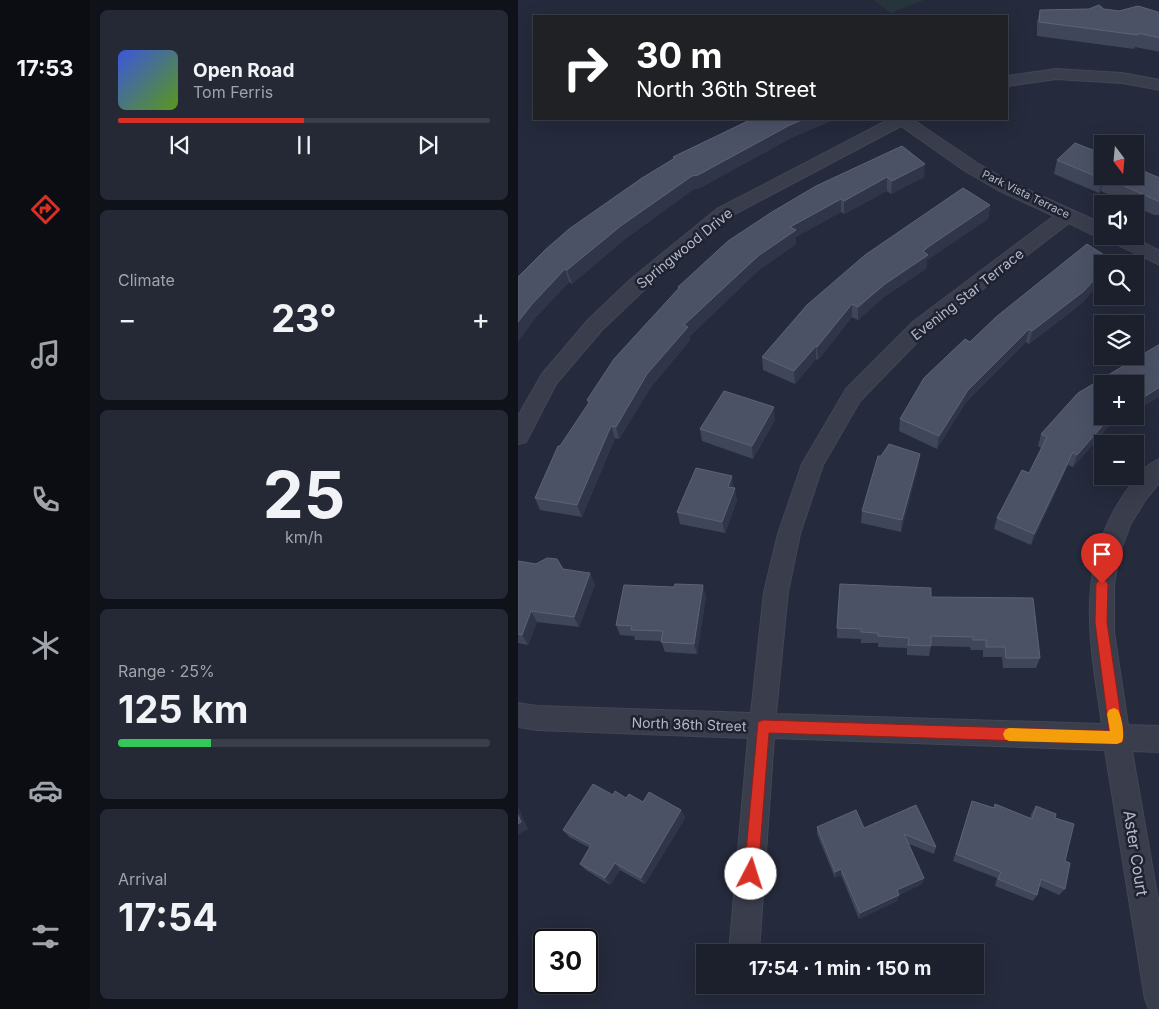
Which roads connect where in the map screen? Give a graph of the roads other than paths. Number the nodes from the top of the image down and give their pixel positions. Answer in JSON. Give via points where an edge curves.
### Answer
{"nodes":[{"id":1,"x":1008,"y":82,"type":"edge"},
{"id":2,"x":1160,"y":85,"type":"edge"},
{"id":3,"x":900,"y":120,"type":"edge"},
{"id":4,"x":903,"y":120,"type":"edge"},
{"id":5,"x":1067,"y":215,"type":"junction"},
{"id":6,"x":1094,"y":227,"type":"edge"},
{"id":7,"x":1133,"y":245,"type":"edge"},
{"id":8,"x":1160,"y":258,"type":"edge"},
{"id":9,"x":518,"y":436,"type":"edge"},
{"id":10,"x":1160,"y":468,"type":"edge"},
{"id":11,"x":518,"y":715,"type":"edge"},
{"id":12,"x":763,"y":726,"type":"junction"},
{"id":13,"x":1117,"y":738,"type":"junction"},
{"id":14,"x":1160,"y":739,"type":"edge"},
{"id":15,"x":745,"y":944,"type":"edge"},
{"id":16,"x":1160,"y":999,"type":"edge"}],
"edges":[{"from":1,"to":2,"type":"street","via":[[1056,74],[1122,78]]},
{"from":3,"to":9,"type":"street","name":"Springwood Drive","via":[[723,213],[638,284],[595,325],[549,379]]},
{"from":4,"to":5,"type":"street","name":"Park Vista Terrace","via":[[971,167]]},
{"from":5,"to":6,"type":"street","name":"Park Vista Terrace"},
{"from":5,"to":12,"type":"street","name":"Evening Star Terrace","via":[[922,326],[853,395],[812,464],[789,534],[776,592]]},
{"from":7,"to":8,"type":"street"},
{"from":10,"to":13,"type":"street","name":"Aster Court","via":[[1133,498],[1121,519],[1109,550],[1102,584],[1101,622]]},
{"from":11,"to":12,"type":"street","name":"North 36th Street"},
{"from":12,"to":13,"type":"street","name":"North 36th Street"},
{"from":12,"to":15,"type":"street","name":"Evening Star Terrace"},
{"from":13,"to":14,"type":"street","name":"North 36th Street"},
{"from":13,"to":16,"type":"street","name":"Aster Court"}]}
